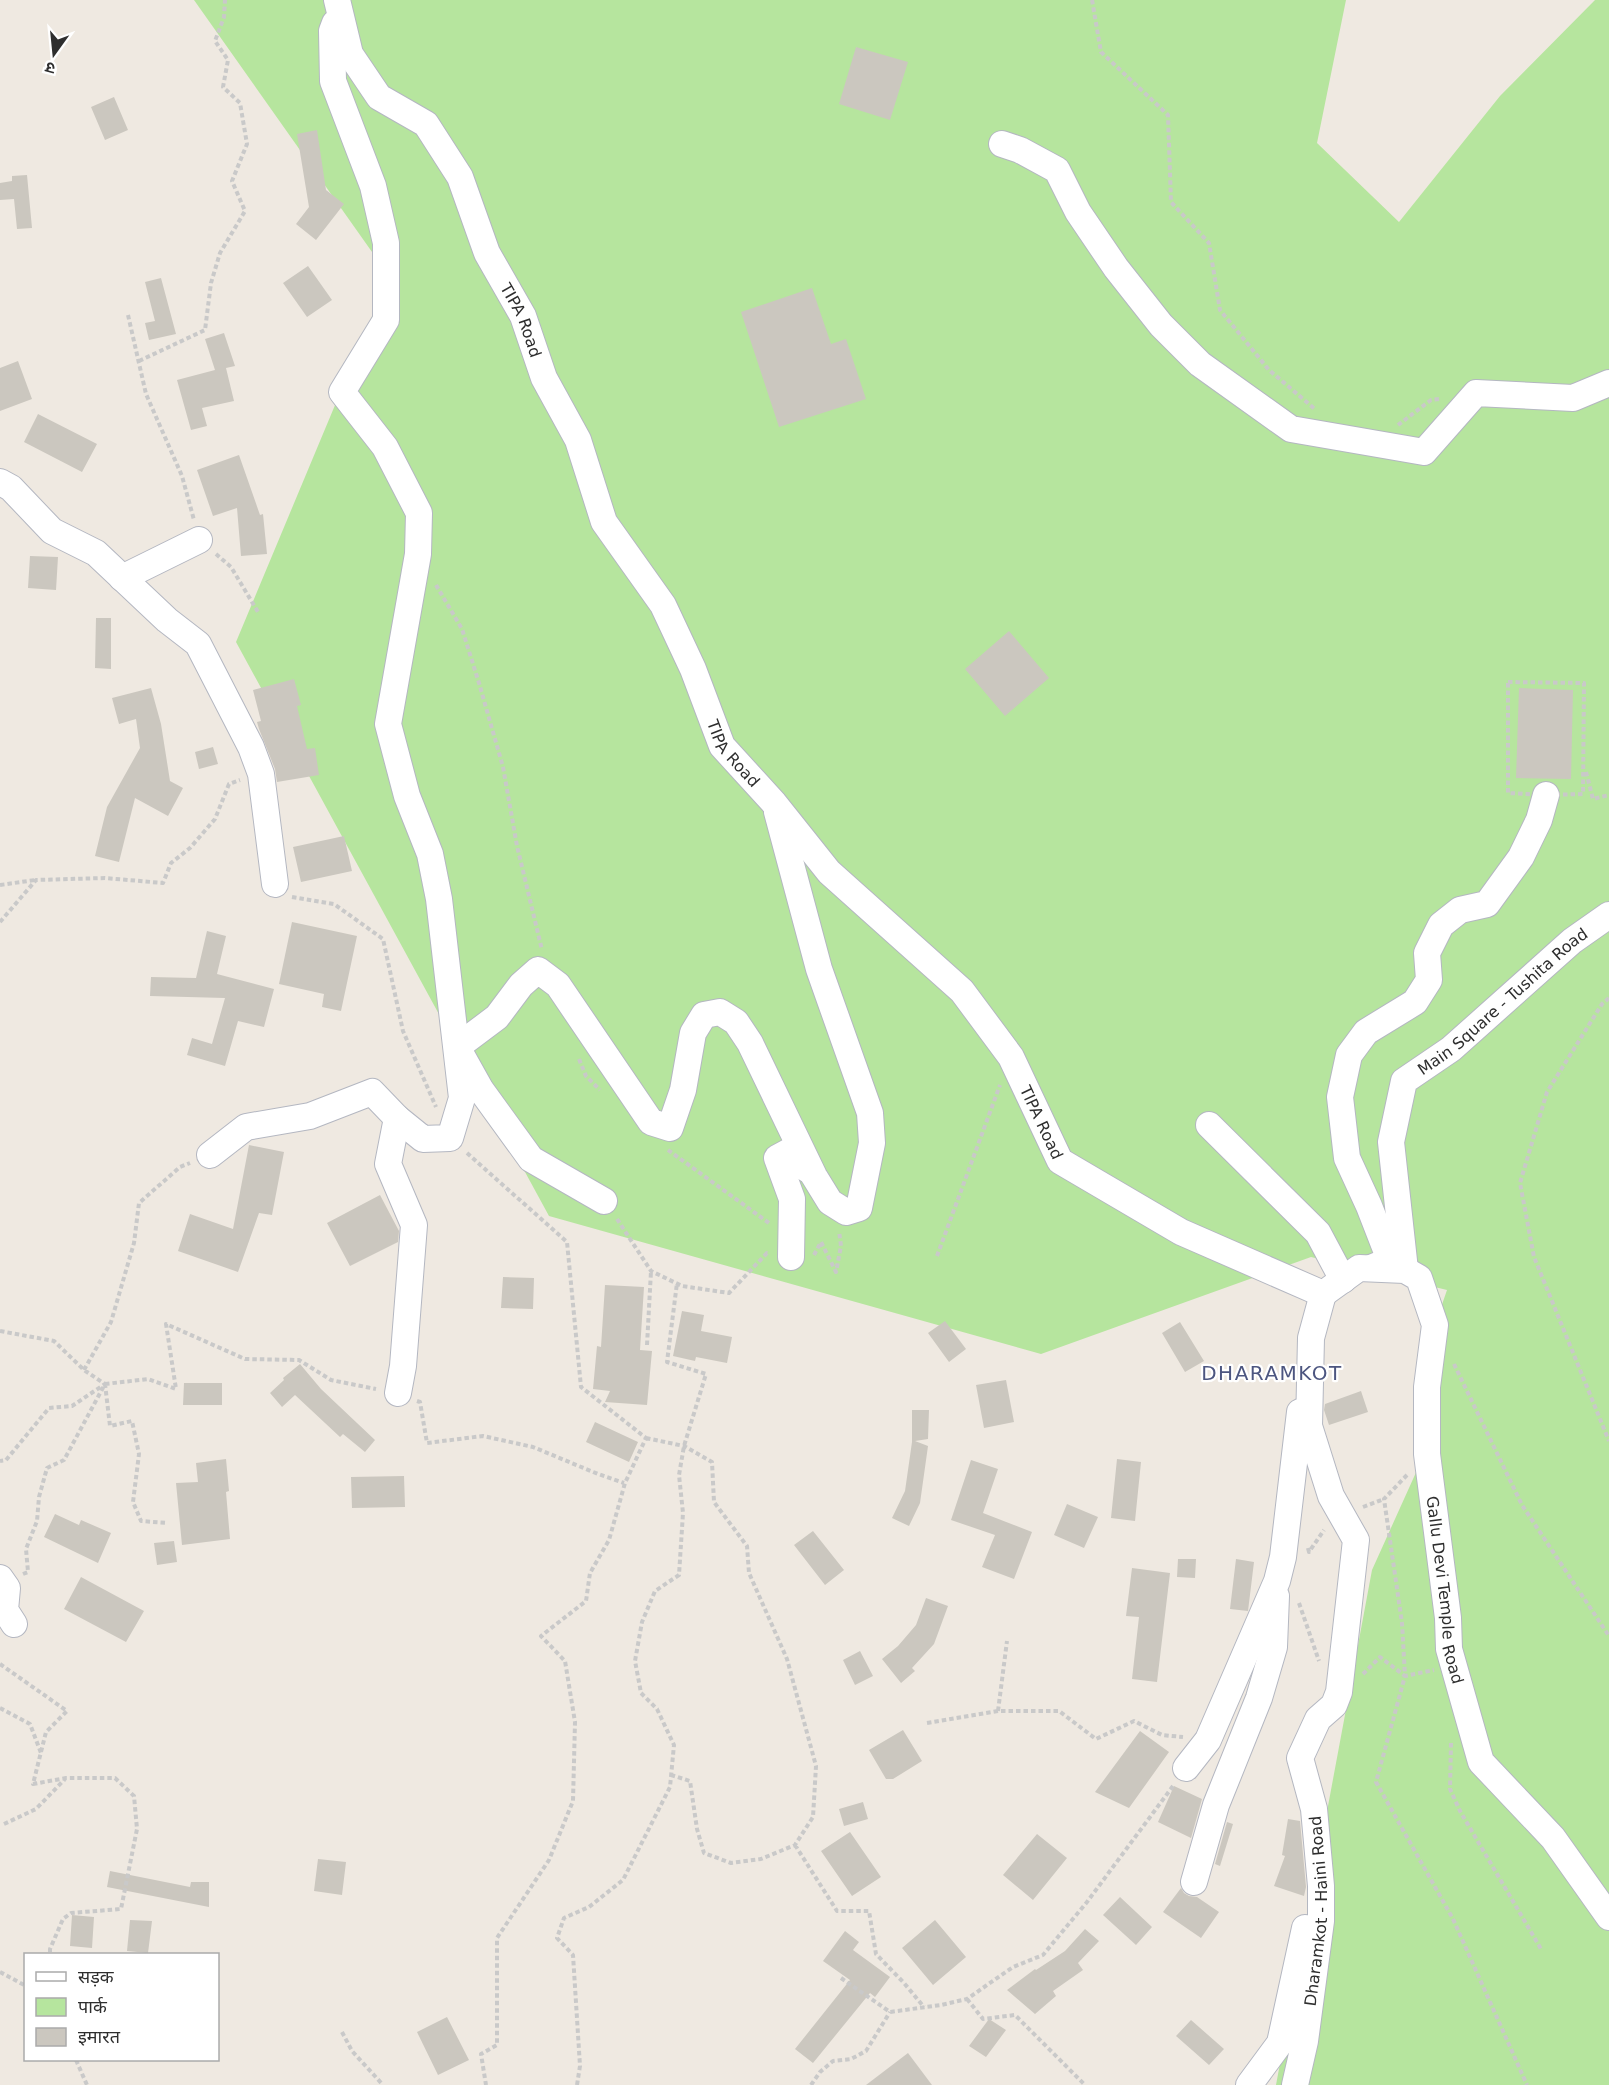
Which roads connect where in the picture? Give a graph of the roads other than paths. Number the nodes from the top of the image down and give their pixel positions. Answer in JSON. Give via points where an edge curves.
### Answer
{"nodes":[{"id":1,"x":339,"y":6,"type":"edge"},
{"id":2,"x":1002,"y":144,"type":"dead end"},
{"id":3,"x":1609,"y":383,"type":"edge"},
{"id":4,"x":0,"y":482,"type":"edge"},
{"id":5,"x":199,"y":540,"type":"road end"},
{"id":6,"x":122,"y":578,"type":"junction"},
{"id":7,"x":1546,"y":795,"type":"road end"},
{"id":8,"x":774,"y":802,"type":"junction"},
{"id":9,"x":275,"y":884,"type":"road end"},
{"id":10,"x":1609,"y":915,"type":"edge"},
{"id":11,"x":457,"y":1047,"type":"junction"},
{"id":12,"x":396,"y":1118,"type":"junction"},
{"id":13,"x":1209,"y":1125,"type":"dead end"},
{"id":14,"x":210,"y":1155,"type":"road end"},
{"id":15,"x":814,"y":1176,"type":"junction"},
{"id":16,"x":604,"y":1201,"type":"road end"},
{"id":17,"x":791,"y":1248,"type":"road end"},
{"id":18,"x":1405,"y":1270,"type":"junction"},
{"id":19,"x":1349,"y":1277,"type":"junction"},
{"id":20,"x":1311,"y":1338,"type":"junction"},
{"id":21,"x":398,"y":1393,"type":"road end"},
{"id":22,"x":10,"y":1577,"type":"edge"},
{"id":23,"x":1277,"y":1581,"type":"junction"},
{"id":24,"x":14,"y":1624,"type":"dead end"},
{"id":25,"x":1186,"y":1768,"type":"road end"},
{"id":26,"x":1194,"y":1882,"type":"dead end"},
{"id":27,"x":1321,"y":1886,"type":"junction"},
{"id":28,"x":1609,"y":1917,"type":"edge"},
{"id":29,"x":1249,"y":2085,"type":"edge"},
{"id":30,"x":1295,"y":2085,"type":"edge"}],
"edges":[{"from":1,"to":8,"type":"street","name":"TIPA Road","via":[[350,54],[379,97],[426,124],[460,177],[487,253],[523,316],[544,378],[578,440],[604,522],[663,605],[722,746]]},
{"from":1,"to":11,"type":"street","via":[[332,31],[333,81],[373,186],[386,243],[386,320],[342,393],[385,447],[419,513],[418,554],[388,724],[407,796],[430,854]]},
{"from":2,"to":3,"type":"street","via":[[1057,170],[1078,212],[1161,325],[1200,364],[1291,429],[1424,452],[1476,393],[1573,398]]},
{"from":4,"to":6,"type":"street","via":[[11,488],[52,531],[96,553]]},
{"from":5,"to":6,"type":"street"},
{"from":6,"to":9,"type":"street","via":[[198,644],[251,747],[261,774]]},
{"from":7,"to":19,"type":"street","via":[[1521,857],[1488,904],[1460,910],[1441,925],[1427,953],[1429,980],[1415,1002],[1366,1032],[1349,1055],[1340,1097],[1347,1158],[1390,1260]]},
{"from":8,"to":15,"type":"street","via":[[819,969],[870,1113],[872,1143],[859,1209],[846,1212],[834,1205]]},
{"from":8,"to":19,"type":"street","name":"TIPA Road","via":[[829,872],[962,991],[1011,1057],[1060,1161],[1181,1232]]},
{"from":10,"to":18,"type":"street","name":"Main Square - Tushita Road","via":[[1572,940],[1451,1049],[1404,1081],[1391,1142]]},
{"from":11,"to":12,"type":"street","via":[[462,1098],[450,1138],[423,1139]]},
{"from":11,"to":15,"type":"street","via":[[497,1017],[538,970],[558,985],[651,1122],[670,1128],[683,1090],[693,1033],[704,1015],[720,1012],[736,1022],[750,1043]]},
{"from":11,"to":16,"type":"street","via":[[481,1090],[531,1159]]},
{"from":12,"to":14,"type":"street","via":[[372,1092],[310,1116],[246,1127]]},
{"from":12,"to":21,"type":"street","via":[[388,1164],[414,1225]]},
{"from":13,"to":19,"type":"street","via":[[1318,1233]]},
{"from":15,"to":17,"type":"street","via":[[790,1151],[777,1158],[792,1199]]},
{"from":18,"to":19,"type":"street"},
{"from":18,"to":28,"type":"street","name":"Gallu Devi Temple Road","via":[[1419,1278],[1436,1325],[1427,1387],[1427,1454],[1449,1649],[1481,1762],[1553,1838]]},
{"from":19,"to":20,"type":"street"},
{"from":20,"to":23,"type":"street"},
{"from":20,"to":27,"type":"street","name":"Dharamkot - Haini Road","via":[[1309,1426],[1331,1496],[1356,1540],[1336,1699],[1318,1719],[1300,1758],[1314,1809]]},
{"from":22,"to":24,"type":"street","via":[[5,1610]]},
{"from":23,"to":25,"type":"street","via":[[1208,1740]]},
{"from":23,"to":26,"type":"street","via":[[1274,1647],[1259,1698],[1216,1805]]},
{"from":27,"to":29,"type":"street","via":[[1308,1916],[1280,2043]]},
{"from":27,"to":30,"type":"street","name":"Dharamkot - Haini Road","via":[[1322,1921]]}]}
